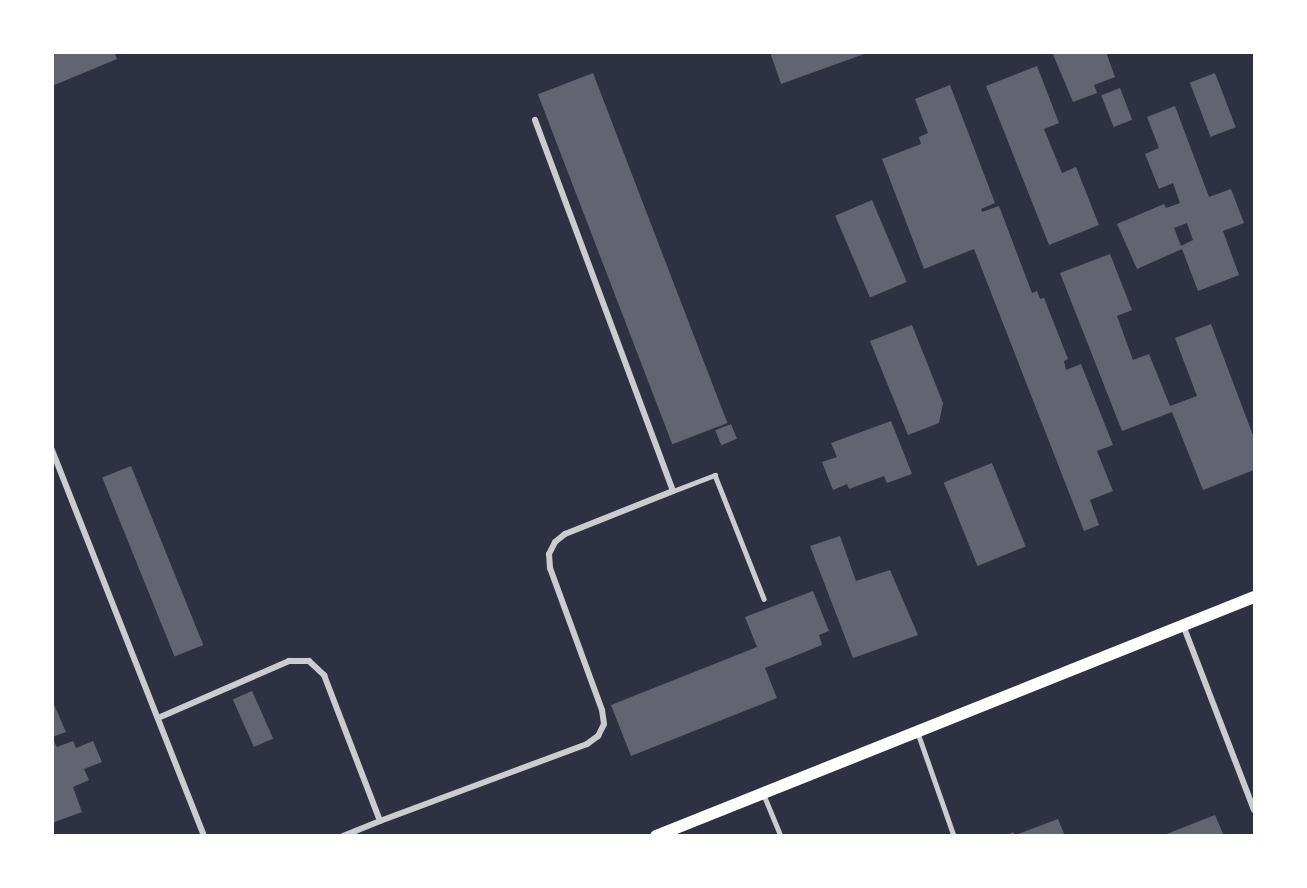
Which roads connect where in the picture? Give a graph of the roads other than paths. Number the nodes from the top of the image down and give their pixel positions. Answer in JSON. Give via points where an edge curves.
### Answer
{"nodes":[{"id":1,"x":535,"y":120,"type":"dead end"},
{"id":2,"x":52,"y":450,"type":"edge"},
{"id":3,"x":673,"y":491,"type":"junction"},
{"id":4,"x":1254,"y":597,"type":"edge"},
{"id":5,"x":764,"y":599,"type":"dead end"},
{"id":6,"x":1183,"y":624,"type":"junction"},
{"id":7,"x":158,"y":718,"type":"junction"},
{"id":8,"x":917,"y":731,"type":"junction"},
{"id":9,"x":763,"y":793,"type":"junction"},
{"id":10,"x":1254,"y":810,"type":"edge"},
{"id":11,"x":380,"y":821,"type":"junction"},
{"id":12,"x":204,"y":836,"type":"edge"},
{"id":13,"x":343,"y":836,"type":"edge"},
{"id":14,"x":657,"y":836,"type":"edge"},
{"id":15,"x":781,"y":836,"type":"edge"},
{"id":16,"x":954,"y":836,"type":"edge"}],
"edges":[{"from":1,"to":3,"type":"street"},
{"from":2,"to":7,"type":"street"},
{"from":3,"to":5,"type":"lane","via":[[715,475]]},
{"from":3,"to":11,"type":"street","via":[[565,534],[549,554],[550,568],[602,710],[604,724],[598,736],[587,744]]},
{"from":4,"to":6,"type":"main road"},
{"from":6,"to":8,"type":"main road"},
{"from":6,"to":10,"type":"street"},
{"from":7,"to":11,"type":"street","via":[[289,661],[309,661],[324,675]]},
{"from":7,"to":12,"type":"street"},
{"from":8,"to":9,"type":"main road"},
{"from":8,"to":16,"type":"lane"},
{"from":9,"to":14,"type":"main road"},
{"from":9,"to":15,"type":"lane"},
{"from":11,"to":13,"type":"street"}]}
